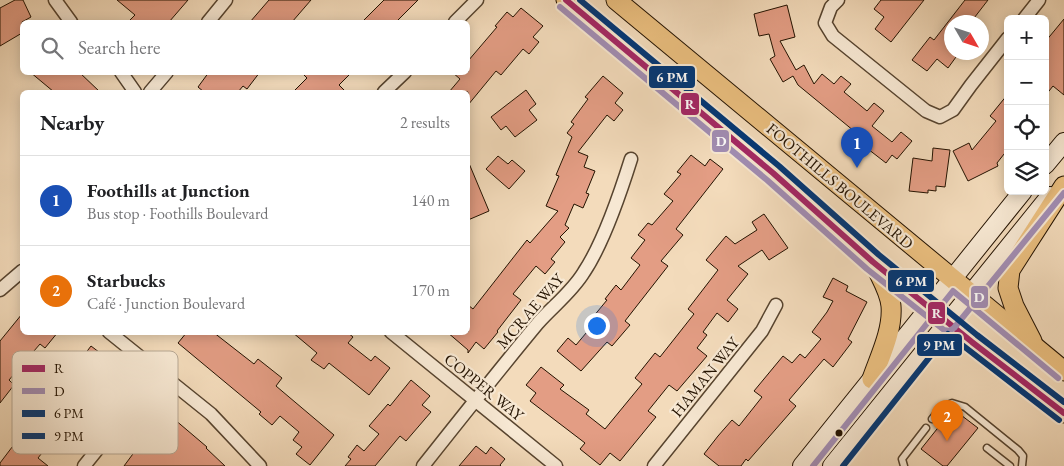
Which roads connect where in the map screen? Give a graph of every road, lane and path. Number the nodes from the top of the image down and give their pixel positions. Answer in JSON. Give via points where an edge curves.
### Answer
{"nodes":[{"id":1,"x":55,"y":0,"type":"edge"},
{"id":2,"x":226,"y":0,"type":"edge"},
{"id":3,"x":477,"y":0,"type":"edge"},
{"id":4,"x":566,"y":0,"type":"edge"},
{"id":5,"x":616,"y":0,"type":"edge"},
{"id":6,"x":838,"y":0,"type":"edge"},
{"id":7,"x":1039,"y":0,"type":"edge"},
{"id":8,"x":1027,"y":15,"type":"edge"},
{"id":9,"x":70,"y":20,"type":"edge"},
{"id":10,"x":210,"y":20,"type":"edge"},
{"id":11,"x":457,"y":20,"type":"edge"},
{"id":12,"x":1004,"y":43,"type":"edge"},
{"id":13,"x":123,"y":75,"type":"edge"},
{"id":14,"x":164,"y":75,"type":"edge"},
{"id":15,"x":403,"y":75,"type":"edge"},
{"id":16,"x":134,"y":90,"type":"edge"},
{"id":17,"x":152,"y":90,"type":"edge"},
{"id":18,"x":393,"y":90,"type":"edge"},
{"id":19,"x":1064,"y":142,"type":"edge"},
{"id":20,"x":630,"y":160,"type":"dead end"},
{"id":21,"x":1049,"y":160,"type":"edge"},
{"id":22,"x":1064,"y":179,"type":"edge"},
{"id":23,"x":1064,"y":186,"type":"edge"},
{"id":24,"x":1020,"y":195,"type":"edge"},
{"id":25,"x":874,"y":262,"type":"junction"},
{"id":26,"x":20,"y":272,"type":"edge"},
{"id":27,"x":952,"y":279,"type":"junction"},
{"id":28,"x":0,"y":290,"type":"edge"},
{"id":29,"x":970,"y":294,"type":"junction"},
{"id":30,"x":776,"y":304,"type":"dead end"},
{"id":31,"x":929,"y":307,"type":"junction"},
{"id":32,"x":947,"y":322,"type":"junction"},
{"id":33,"x":113,"y":335,"type":"edge"},
{"id":34,"x":395,"y":335,"type":"edge"},
{"id":35,"x":1034,"y":347,"type":"junction"},
{"id":36,"x":132,"y":351,"type":"edge"},
{"id":37,"x":1064,"y":371,"type":"edge"},
{"id":38,"x":872,"y":378,"type":"junction"},
{"id":39,"x":178,"y":388,"type":"edge"},
{"id":40,"x":475,"y":401,"type":"junction"},
{"id":41,"x":1064,"y":413,"type":"edge"},
{"id":42,"x":932,"y":419,"type":"dead end"},
{"id":43,"x":926,"y":428,"type":"dead end"},
{"id":44,"x":987,"y":448,"type":"dead end"},
{"id":45,"x":94,"y":454,"type":"edge"},
{"id":46,"x":84,"y":466,"type":"edge"},
{"id":47,"x":260,"y":466,"type":"edge"},
{"id":48,"x":423,"y":466,"type":"edge"},
{"id":49,"x":556,"y":466,"type":"edge"},
{"id":50,"x":654,"y":466,"type":"edge"},
{"id":51,"x":802,"y":466,"type":"edge"},
{"id":52,"x":832,"y":466,"type":"edge"},
{"id":53,"x":904,"y":466,"type":"edge"},
{"id":54,"x":1010,"y":466,"type":"edge"},
{"id":55,"x":1022,"y":466,"type":"edge"}],
"edges":[{"from":1,"to":9,"type":"street"},
{"from":2,"to":10,"type":"street"},
{"from":3,"to":11,"type":"street"},
{"from":4,"to":25,"type":"main road","name":"FOOTHILLS BOULEVARD"},
{"from":5,"to":27,"type":"main road","name":"FOOTHILLS BOULEVARD"},
{"from":6,"to":12,"type":"street","via":[[831,7],[825,23],[833,36],[926,111],[940,116],[952,110]]},
{"from":7,"to":8,"type":"street"},
{"from":13,"to":16,"type":"street"},
{"from":14,"to":17,"type":"street"},
{"from":15,"to":18,"type":"street"},
{"from":19,"to":21,"type":"main road"},
{"from":20,"to":40,"type":"street","name":"MCRAE WAY","via":[[595,253],[584,273],[538,323]]},
{"from":22,"to":29,"type":"main road"},
{"from":23,"to":35,"type":"main road","via":[[1010,270],[1008,288]]},
{"from":24,"to":27,"type":"main road"},
{"from":25,"to":31,"type":"main road","name":"FOOTHILLS BOULEVARD"},
{"from":25,"to":38,"type":"main road","via":[[891,305],[890,326]]},
{"from":26,"to":28,"type":"street"},
{"from":27,"to":29,"type":"main road","name":"FOOTHILLS BOULEVARD"},
{"from":27,"to":31,"type":"main road"},
{"from":29,"to":32,"type":"main road"},
{"from":29,"to":35,"type":"main road","name":"FOOTHILLS BOULEVARD"},
{"from":30,"to":50,"type":"street","name":"HAMAN WAY","via":[[758,337]]},
{"from":31,"to":32,"type":"main road","name":"FOOTHILLS BOULEVARD"},
{"from":31,"to":38,"type":"main road"},
{"from":32,"to":41,"type":"main road","name":"FOOTHILLS BOULEVARD"},
{"from":32,"to":52,"type":"main road"},
{"from":33,"to":36,"type":"street"},
{"from":34,"to":40,"type":"street","name":"COPPER WAY"},
{"from":35,"to":37,"type":"main road","name":"FOOTHILLS BOULEVARD"},
{"from":38,"to":51,"type":"main road"},
{"from":39,"to":47,"type":"street","via":[[211,414]]},
{"from":40,"to":48,"type":"street","name":"MCRAE WAY"},
{"from":40,"to":49,"type":"street","name":"COPPER WAY"},
{"from":42,"to":55,"type":"lane","via":[[941,408],[952,403],[965,407],[1018,450],[1023,456]]},
{"from":43,"to":53,"type":"lane","via":[[902,459]]},
{"from":44,"to":54,"type":"lane"},
{"from":45,"to":46,"type":"street"}]}
